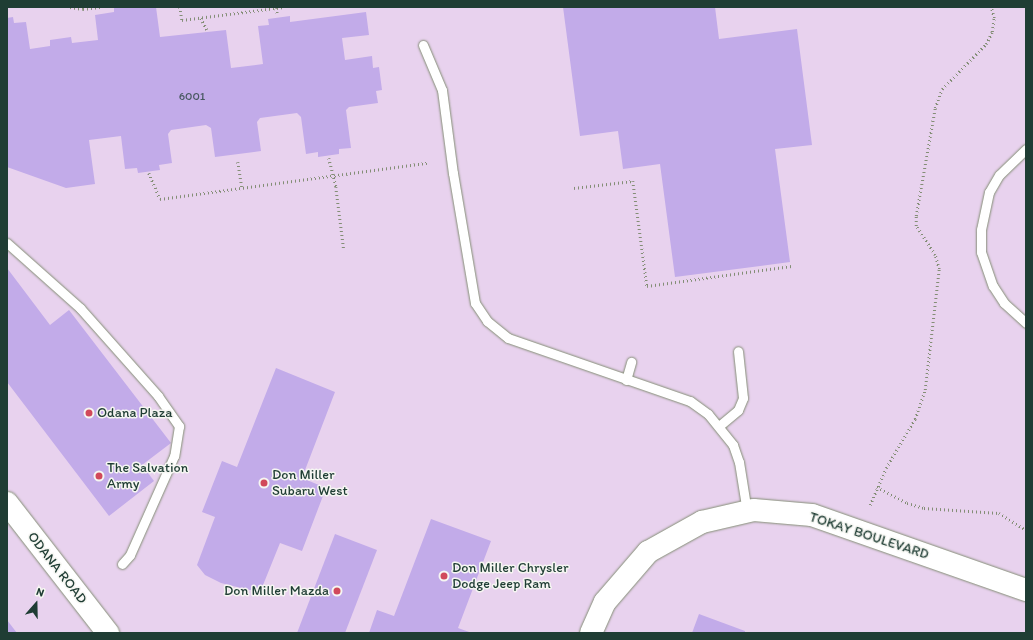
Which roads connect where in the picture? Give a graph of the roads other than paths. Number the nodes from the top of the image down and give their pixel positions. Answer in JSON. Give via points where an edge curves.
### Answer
{"nodes":[{"id":1,"x":423,"y":45,"type":"dead end"},
{"id":2,"x":1026,"y":149,"type":"edge"},
{"id":3,"x":7,"y":243,"type":"edge"},
{"id":4,"x":1026,"y":323,"type":"edge"},
{"id":5,"x":738,"y":351,"type":"dead end"},
{"id":6,"x":632,"y":362,"type":"dead end"},
{"id":7,"x":626,"y":380,"type":"junction"},
{"id":8,"x":719,"y":426,"type":"junction"},
{"id":9,"x":7,"y":503,"type":"edge"},
{"id":10,"x":747,"y":512,"type":"junction"},
{"id":11,"x":122,"y":564,"type":"dead end"},
{"id":12,"x":1026,"y":590,"type":"edge"},
{"id":13,"x":108,"y":633,"type":"edge"},
{"id":14,"x":591,"y":633,"type":"edge"}],
"edges":[{"from":1,"to":7,"type":"lane","via":[[442,90],[452,173],[474,303],[488,321],[508,338]]},
{"from":2,"to":4,"type":"lane","via":[[999,175],[990,192],[983,217],[981,252],[993,286],[1004,303]]},
{"from":3,"to":11,"type":"lane","via":[[80,308],[158,396],[179,426],[174,456],[130,555]]},
{"from":5,"to":8,"type":"lane","via":[[743,398],[738,410]]},
{"from":6,"to":7,"type":"lane"},
{"from":7,"to":8,"type":"lane","via":[[690,401]]},
{"from":8,"to":10,"type":"lane","via":[[733,445],[739,462]]},
{"from":9,"to":13,"type":"street","name":"ODANA ROAD"},
{"from":10,"to":12,"type":"street","name":"TOKAY BOULEVARD","via":[[812,515]]},
{"from":10,"to":14,"type":"street","name":"TOKAY BOULEVARD","via":[[702,522],[648,552],[605,602]]}]}
